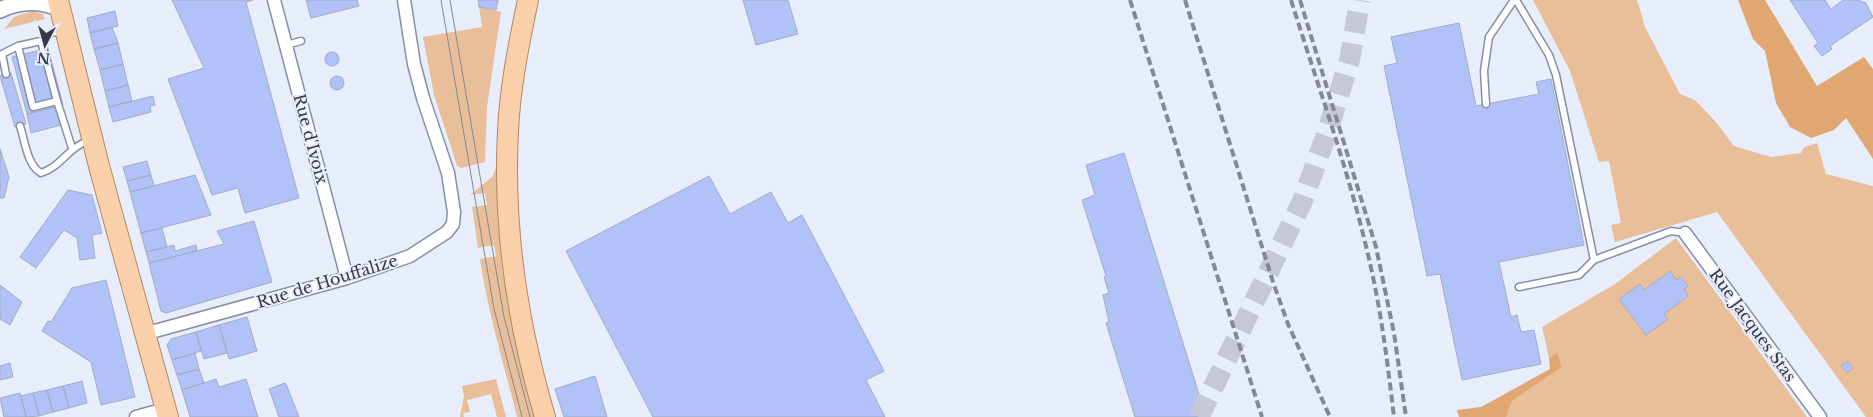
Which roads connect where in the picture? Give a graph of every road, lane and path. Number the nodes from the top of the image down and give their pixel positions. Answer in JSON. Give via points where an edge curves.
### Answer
{"nodes":[{"id":1,"x":274,"y":0,"type":"edge"},
{"id":2,"x":404,"y":0,"type":"edge"},
{"id":3,"x":528,"y":0,"type":"edge"},
{"id":4,"x":1515,"y":0,"type":"edge"},
{"id":5,"x":59,"y":5,"type":"edge"},
{"id":6,"x":0,"y":10,"type":"edge"},
{"id":7,"x":65,"y":30,"type":"junction"},
{"id":8,"x":41,"y":40,"type":"junction"},
{"id":9,"x":301,"y":41,"type":"dead end"},
{"id":10,"x":286,"y":45,"type":"junction"},
{"id":11,"x":18,"y":46,"type":"junction"},
{"id":12,"x":6,"y":74,"type":"dead end"},
{"id":13,"x":56,"y":101,"type":"junction"},
{"id":14,"x":1486,"y":104,"type":"dead end"},
{"id":15,"x":20,"y":126,"type":"dead end"},
{"id":16,"x":92,"y":140,"type":"junction"},
{"id":17,"x":72,"y":148,"type":"junction"},
{"id":18,"x":1685,"y":233,"type":"joint"},
{"id":19,"x":1594,"y":260,"type":"junction"},
{"id":20,"x":348,"y":278,"type":"junction"},
{"id":21,"x":1519,"y":287,"type":"dead end"},
{"id":22,"x":144,"y":334,"type":"junction"},
{"id":23,"x":166,"y":413,"type":"edge"},
{"id":24,"x":136,"y":417,"type":"edge"},
{"id":25,"x":545,"y":417,"type":"edge"},
{"id":26,"x":1820,"y":417,"type":"edge"}],
"edges":[{"from":1,"to":10,"type":"street","name":"Rue d'Ivoix"},
{"from":2,"to":20,"type":"street","name":"Rue de Houffalize","via":[[414,64],[448,173],[453,224],[437,240],[410,256]]},
{"from":3,"to":25,"type":"main road","via":[[516,62],[508,132],[508,195],[516,287]]},
{"from":4,"to":14,"type":"lane","via":[[1489,37],[1484,71]]},
{"from":4,"to":19,"type":"lane","via":[[1549,55],[1556,74]]},
{"from":5,"to":6,"type":"street","via":[[32,0]]},
{"from":5,"to":7,"type":"main road"},
{"from":7,"to":8,"type":"lane","via":[[51,33]]},
{"from":7,"to":16,"type":"main road"},
{"from":8,"to":11,"type":"lane"},
{"from":8,"to":13,"type":"lane"},
{"from":9,"to":10,"type":"lane"},
{"from":10,"to":20,"type":"street","name":"Rue d'Ivoix"},
{"from":11,"to":12,"type":"lane","via":[[2,54]]},
{"from":11,"to":13,"type":"lane","via":[[33,107]]},
{"from":13,"to":17,"type":"lane"},
{"from":15,"to":17,"type":"lane","via":[[35,170],[41,173],[51,170]]},
{"from":16,"to":17,"type":"lane"},
{"from":16,"to":22,"type":"main road"},
{"from":18,"to":19,"type":"lane","via":[[1671,231]]},
{"from":18,"to":26,"type":"street","name":"Rue Jacques Stas"},
{"from":19,"to":21,"type":"lane","via":[[1579,275]]},
{"from":20,"to":22,"type":"street","name":"Rue de Houffalize"},
{"from":22,"to":23,"type":"main road"},
{"from":23,"to":24,"type":"street"}]}
